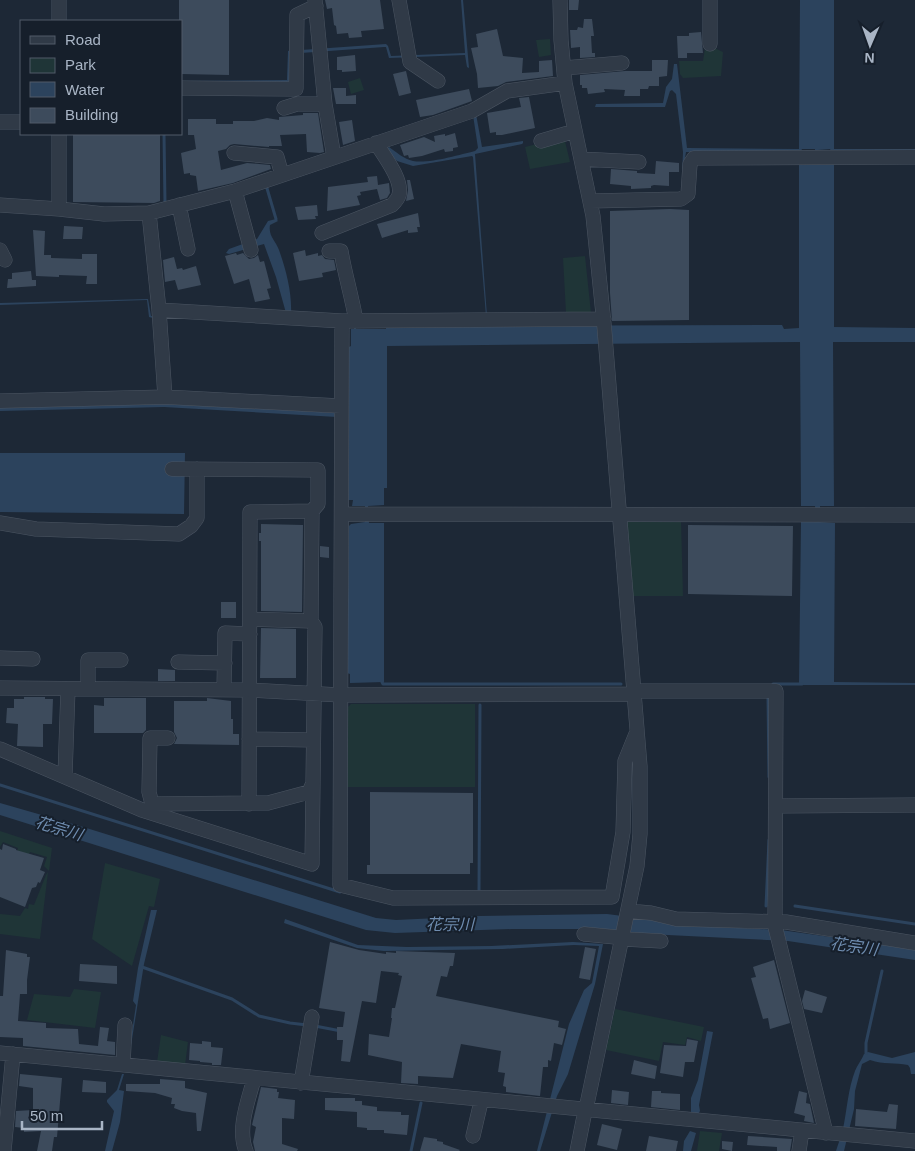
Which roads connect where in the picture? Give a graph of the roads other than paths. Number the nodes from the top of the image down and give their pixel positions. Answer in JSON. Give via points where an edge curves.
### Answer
{"nodes":[{"id":1,"x":59,"y":0,"type":"edge"},
{"id":2,"x":399,"y":0,"type":"edge"},
{"id":3,"x":560,"y":0,"type":"edge"},
{"id":4,"x":710,"y":0,"type":"edge"},
{"id":5,"x":316,"y":3,"type":"edge"},
{"id":6,"x":59,"y":20,"type":"edge"},
{"id":7,"x":710,"y":44,"type":"dead end"},
{"id":8,"x":622,"y":63,"type":"dead end"},
{"id":9,"x":564,"y":68,"type":"junction"},
{"id":10,"x":438,"y":81,"type":"dead end"},
{"id":11,"x":565,"y":83,"type":"junction"},
{"id":12,"x":182,"y":88,"type":"edge"},
{"id":13,"x":325,"y":104,"type":"junction"},
{"id":14,"x":284,"y":108,"type":"dead end"},
{"id":15,"x":0,"y":122,"type":"edge"},
{"id":16,"x":20,"y":122,"type":"edge"},
{"id":17,"x":575,"y":131,"type":"junction"},
{"id":18,"x":59,"y":135,"type":"edge"},
{"id":19,"x":541,"y":141,"type":"dead end"},
{"id":20,"x":376,"y":143,"type":"junction"},
{"id":21,"x":234,"y":153,"type":"dead end"},
{"id":22,"x":334,"y":157,"type":"junction"},
{"id":23,"x":915,"y":157,"type":"edge"},
{"id":24,"x":581,"y":159,"type":"junction"},
{"id":25,"x":639,"y":162,"type":"dead end"},
{"id":26,"x":282,"y":175,"type":"junction"},
{"id":27,"x":235,"y":191,"type":"junction"},
{"id":28,"x":590,"y":201,"type":"junction"},
{"id":29,"x":0,"y":205,"type":"edge"},
{"id":30,"x":179,"y":205,"type":"junction"},
{"id":31,"x":59,"y":209,"type":"junction"},
{"id":32,"x":149,"y":213,"type":"junction"},
{"id":33,"x":322,"y":232,"type":"dead end"},
{"id":34,"x":188,"y":250,"type":"dead end"},
{"id":35,"x":251,"y":250,"type":"dead end"},
{"id":36,"x":329,"y":251,"type":"dead end"},
{"id":37,"x":158,"y":310,"type":"junction"},
{"id":38,"x":349,"y":321,"type":"junction"},
{"id":39,"x":604,"y":321,"type":"junction"},
{"id":40,"x":165,"y":397,"type":"junction"},
{"id":41,"x":0,"y":401,"type":"edge"},
{"id":42,"x":341,"y":406,"type":"junction"},
{"id":43,"x":172,"y":469,"type":"dead end"},
{"id":44,"x":197,"y":469,"type":"junction"},
{"id":45,"x":315,"y":508,"type":"junction"},
{"id":46,"x":342,"y":510,"type":"junction"},
{"id":47,"x":619,"y":514,"type":"junction"},
{"id":48,"x":915,"y":515,"type":"edge"},
{"id":49,"x":0,"y":523,"type":"edge"},
{"id":50,"x":250,"y":620,"type":"junction"},
{"id":51,"x":311,"y":621,"type":"junction"},
{"id":52,"x":250,"y":634,"type":"junction"},
{"id":53,"x":0,"y":658,"type":"edge"},
{"id":54,"x":33,"y":660,"type":"dead end"},
{"id":55,"x":121,"y":660,"type":"dead end"},
{"id":56,"x":178,"y":662,"type":"dead end"},
{"id":57,"x":225,"y":663,"type":"junction"},
{"id":58,"x":0,"y":688,"type":"edge"},
{"id":59,"x":68,"y":689,"type":"junction"},
{"id":60,"x":88,"y":689,"type":"junction"},
{"id":61,"x":224,"y":689,"type":"junction"},
{"id":62,"x":250,"y":690,"type":"junction"},
{"id":63,"x":634,"y":692,"type":"junction"},
{"id":64,"x":313,"y":694,"type":"junction"},
{"id":65,"x":340,"y":695,"type":"junction"},
{"id":66,"x":637,"y":731,"type":"junction"},
{"id":67,"x":168,"y":738,"type":"dead end"},
{"id":68,"x":250,"y":739,"type":"junction"},
{"id":69,"x":313,"y":740,"type":"junction"},
{"id":70,"x":0,"y":749,"type":"edge"},
{"id":71,"x":65,"y":776,"type":"junction"},
{"id":72,"x":313,"y":783,"type":"junction"},
{"id":73,"x":249,"y":804,"type":"junction"},
{"id":74,"x":915,"y":805,"type":"edge"},
{"id":75,"x":776,"y":806,"type":"junction"},
{"id":76,"x":628,"y":912,"type":"junction"},
{"id":77,"x":775,"y":923,"type":"junction"},
{"id":78,"x":584,"y":934,"type":"dead end"},
{"id":79,"x":620,"y":937,"type":"junction"},
{"id":80,"x":661,"y":941,"type":"dead end"},
{"id":81,"x":915,"y":942,"type":"edge"},
{"id":82,"x":312,"y":1017,"type":"dead end"},
{"id":83,"x":125,"y":1025,"type":"dead end"},
{"id":84,"x":6,"y":1054,"type":"edge"},
{"id":85,"x":123,"y":1065,"type":"junction"},
{"id":86,"x":254,"y":1079,"type":"junction"},
{"id":87,"x":301,"y":1083,"type":"junction"},
{"id":88,"x":480,"y":1106,"type":"dead end"},
{"id":89,"x":585,"y":1113,"type":"junction"},
{"id":90,"x":802,"y":1130,"type":"junction"},
{"id":91,"x":826,"y":1133,"type":"junction"},
{"id":92,"x":473,"y":1136,"type":"dead end"},
{"id":93,"x":915,"y":1141,"type":"edge"},
{"id":94,"x":4,"y":1151,"type":"edge"},
{"id":95,"x":246,"y":1151,"type":"edge"},
{"id":96,"x":577,"y":1151,"type":"edge"},
{"id":97,"x":799,"y":1151,"type":"edge"}],
"edges":[{"from":1,"to":6,"type":"street"},
{"from":2,"to":10,"type":"street","via":[[410,62]]},
{"from":3,"to":9,"type":"street"},
{"from":4,"to":7,"type":"street"},
{"from":5,"to":12,"type":"street","via":[[297,15],[296,89]]},
{"from":5,"to":13,"type":"street"},
{"from":8,"to":9,"type":"street"},
{"from":9,"to":11,"type":"street"},
{"from":11,"to":17,"type":"street"},
{"from":11,"to":20,"type":"street","via":[[507,91],[472,111]]},
{"from":13,"to":14,"type":"street","via":[[297,104]]},
{"from":13,"to":22,"type":"street"},
{"from":15,"to":16,"type":"street"},
{"from":17,"to":19,"type":"street"},
{"from":17,"to":24,"type":"street"},
{"from":18,"to":31,"type":"street"},
{"from":20,"to":22,"type":"street"},
{"from":20,"to":33,"type":"street","via":[[394,173],[399,196],[392,205]]},
{"from":21,"to":26,"type":"street","via":[[276,157]]},
{"from":22,"to":26,"type":"street"},
{"from":23,"to":28,"type":"street","via":[[694,158],[690,164],[688,194],[681,199]]},
{"from":24,"to":25,"type":"street"},
{"from":24,"to":28,"type":"street"},
{"from":26,"to":27,"type":"street"},
{"from":27,"to":30,"type":"street"},
{"from":27,"to":35,"type":"street"},
{"from":28,"to":39,"type":"street"},
{"from":29,"to":31,"type":"street"},
{"from":30,"to":32,"type":"street"},
{"from":30,"to":34,"type":"street"},
{"from":31,"to":32,"type":"street","via":[[104,214]]},
{"from":32,"to":37,"type":"street"},
{"from":36,"to":38,"type":"street","via":[[341,251],[345,278],[350,286]]},
{"from":37,"to":38,"type":"street"},
{"from":37,"to":40,"type":"street"},
{"from":38,"to":39,"type":"street"},
{"from":38,"to":42,"type":"street"},
{"from":39,"to":47,"type":"street"},
{"from":40,"to":41,"type":"street"},
{"from":40,"to":42,"type":"street"},
{"from":42,"to":46,"type":"street"},
{"from":43,"to":44,"type":"street"},
{"from":44,"to":45,"type":"street","via":[[318,470]]},
{"from":44,"to":49,"type":"street","via":[[197,518],[179,534],[36,529]]},
{"from":45,"to":46,"type":"street"},
{"from":45,"to":50,"type":"street","via":[[250,512]]},
{"from":45,"to":51,"type":"street"},
{"from":46,"to":47,"type":"street"},
{"from":46,"to":65,"type":"street"},
{"from":47,"to":48,"type":"street"},
{"from":47,"to":63,"type":"street"},
{"from":50,"to":51,"type":"street"},
{"from":50,"to":52,"type":"street"},
{"from":51,"to":64,"type":"street","via":[[315,627]]},
{"from":52,"to":57,"type":"street","via":[[225,633]]},
{"from":52,"to":62,"type":"street"},
{"from":53,"to":54,"type":"street"},
{"from":55,"to":60,"type":"street","via":[[88,660]]},
{"from":56,"to":57,"type":"street"},
{"from":57,"to":61,"type":"street"},
{"from":58,"to":59,"type":"street"},
{"from":59,"to":60,"type":"street"},
{"from":59,"to":71,"type":"street"},
{"from":60,"to":61,"type":"street"},
{"from":61,"to":62,"type":"street"},
{"from":62,"to":64,"type":"street"},
{"from":62,"to":68,"type":"street"},
{"from":63,"to":65,"type":"street"},
{"from":63,"to":66,"type":"street"},
{"from":63,"to":75,"type":"street","via":[[776,691]]},
{"from":64,"to":65,"type":"street"},
{"from":64,"to":69,"type":"street"},
{"from":65,"to":66,"type":"street","via":[[340,885],[393,898],[612,897],[623,832],[625,761]]},
{"from":66,"to":76,"type":"street","via":[[640,834]]},
{"from":67,"to":73,"type":"street","via":[[150,738],[149,792],[152,804]]},
{"from":68,"to":69,"type":"street"},
{"from":68,"to":73,"type":"street"},
{"from":69,"to":72,"type":"street"},
{"from":70,"to":71,"type":"street"},
{"from":71,"to":72,"type":"street","via":[[142,810],[312,864]]},
{"from":72,"to":73,"type":"street","via":[[309,792],[268,803]]},
{"from":74,"to":75,"type":"street"},
{"from":75,"to":77,"type":"street"},
{"from":76,"to":77,"type":"street","via":[[676,919]]},
{"from":76,"to":79,"type":"street"},
{"from":77,"to":81,"type":"street"},
{"from":77,"to":91,"type":"street"},
{"from":78,"to":79,"type":"street"},
{"from":79,"to":80,"type":"street"},
{"from":79,"to":89,"type":"street"},
{"from":82,"to":87,"type":"street"},
{"from":83,"to":85,"type":"street"},
{"from":84,"to":85,"type":"street"},
{"from":84,"to":94,"type":"street"},
{"from":85,"to":86,"type":"street"},
{"from":86,"to":87,"type":"street"},
{"from":86,"to":95,"type":"street","via":[[243,1126],[242,1142]]},
{"from":87,"to":89,"type":"street"},
{"from":88,"to":92,"type":"street"},
{"from":89,"to":90,"type":"street"},
{"from":89,"to":96,"type":"street"},
{"from":90,"to":91,"type":"street"},
{"from":90,"to":97,"type":"street"},
{"from":91,"to":93,"type":"street"}]}
